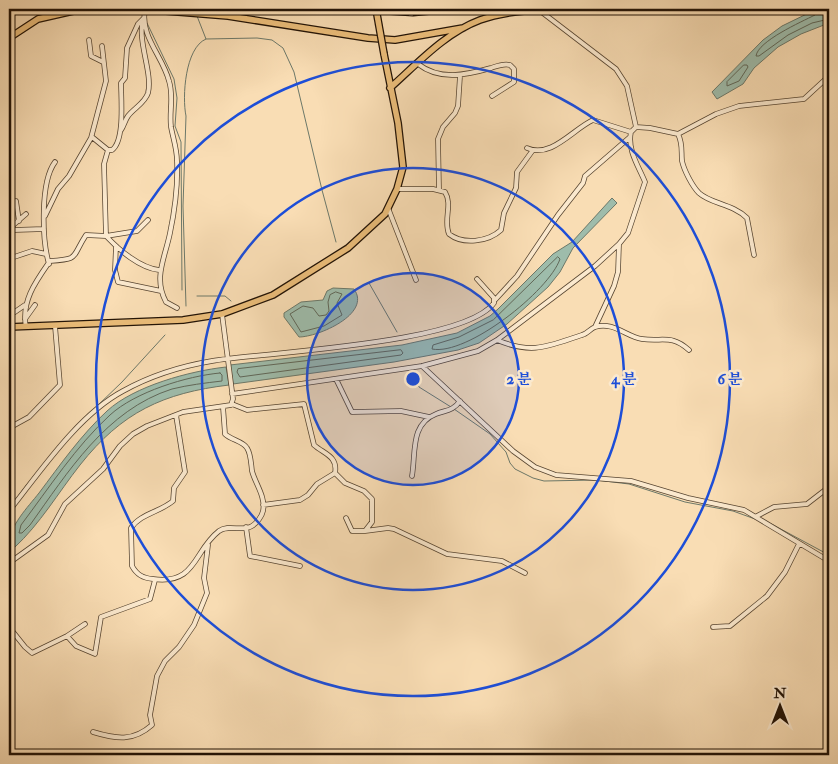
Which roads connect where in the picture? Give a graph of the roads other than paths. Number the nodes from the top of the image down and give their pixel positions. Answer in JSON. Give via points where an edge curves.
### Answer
{"nodes":[{"id":1,"x":82,"y":9,"type":"edge"},
{"id":2,"x":143,"y":9,"type":"edge"},
{"id":3,"x":376,"y":9,"type":"edge"},
{"id":4,"x":540,"y":9,"type":"edge"},
{"id":5,"x":144,"y":18,"type":"junction"},
{"id":6,"x":463,"y":28,"type":"junction"},
{"id":7,"x":9,"y":38,"type":"edge"},
{"id":8,"x":89,"y":40,"type":"dead end"},
{"id":9,"x":102,"y":46,"type":"dead end"},
{"id":10,"x":103,"y":62,"type":"junction"},
{"id":11,"x":418,"y":64,"type":"junction"},
{"id":12,"x":460,"y":76,"type":"junction"},
{"id":13,"x":829,"y":76,"type":"edge"},
{"id":14,"x":390,"y":88,"type":"junction"},
{"id":15,"x":492,"y":96,"type":"dead end"},
{"id":16,"x":636,"y":128,"type":"junction"},
{"id":17,"x":119,"y":134,"type":"junction"},
{"id":18,"x":631,"y":134,"type":"junction"},
{"id":19,"x":678,"y":134,"type":"junction"},
{"id":20,"x":92,"y":137,"type":"junction"},
{"id":21,"x":526,"y":148,"type":"dead end"},
{"id":22,"x":108,"y":150,"type":"junction"},
{"id":23,"x":533,"y":150,"type":"junction"},
{"id":24,"x":55,"y":162,"type":"dead end"},
{"id":25,"x":397,"y":189,"type":"junction"},
{"id":26,"x":439,"y":190,"type":"junction"},
{"id":27,"x":16,"y":201,"type":"dead end"},
{"id":28,"x":388,"y":208,"type":"junction"},
{"id":29,"x":26,"y":214,"type":"dead end"},
{"id":30,"x":45,"y":216,"type":"junction"},
{"id":31,"x":148,"y":220,"type":"dead end"},
{"id":32,"x":19,"y":221,"type":"junction"},
{"id":33,"x":44,"y":229,"type":"junction"},
{"id":34,"x":10,"y":232,"type":"edge"},
{"id":35,"x":106,"y":236,"type":"junction"},
{"id":36,"x":619,"y":244,"type":"junction"},
{"id":37,"x":116,"y":246,"type":"junction"},
{"id":38,"x":46,"y":254,"type":"junction"},
{"id":39,"x":754,"y":255,"type":"dead end"},
{"id":40,"x":11,"y":258,"type":"dead end"},
{"id":41,"x":49,"y":264,"type":"junction"},
{"id":42,"x":159,"y":270,"type":"junction"},
{"id":43,"x":477,"y":279,"type":"dead end"},
{"id":44,"x":416,"y":280,"type":"dead end"},
{"id":45,"x":161,"y":291,"type":"junction"},
{"id":46,"x":495,"y":300,"type":"junction"},
{"id":47,"x":25,"y":305,"type":"junction"},
{"id":48,"x":35,"y":305,"type":"dead end"},
{"id":49,"x":177,"y":308,"type":"dead end"},
{"id":50,"x":222,"y":314,"type":"junction"},
{"id":51,"x":9,"y":316,"type":"edge"},
{"id":52,"x":25,"y":319,"type":"junction"},
{"id":53,"x":55,"y":326,"type":"junction"},
{"id":54,"x":9,"y":327,"type":"edge"},
{"id":55,"x":26,"y":327,"type":"junction"},
{"id":56,"x":595,"y":327,"type":"junction"},
{"id":57,"x":497,"y":340,"type":"junction"},
{"id":58,"x":689,"y":350,"type":"dead end"},
{"id":59,"x":228,"y":360,"type":"junction"},
{"id":60,"x":422,"y":366,"type":"junction"},
{"id":61,"x":336,"y":379,"type":"junction"},
{"id":62,"x":232,"y":394,"type":"junction"},
{"id":63,"x":460,"y":402,"type":"junction"},
{"id":64,"x":232,"y":404,"type":"junction"},
{"id":65,"x":223,"y":406,"type":"junction"},
{"id":66,"x":176,"y":415,"type":"junction"},
{"id":67,"x":429,"y":417,"type":"junction"},
{"id":68,"x":9,"y":428,"type":"edge"},
{"id":69,"x":335,"y":473,"type":"junction"},
{"id":70,"x":412,"y":476,"type":"dead end"},
{"id":71,"x":829,"y":487,"type":"edge"},
{"id":72,"x":263,"y":505,"type":"junction"},
{"id":73,"x":9,"y":511,"type":"edge"},
{"id":74,"x":346,"y":518,"type":"dead end"},
{"id":75,"x":760,"y":518,"type":"junction"},
{"id":76,"x":246,"y":527,"type":"junction"},
{"id":77,"x":365,"y":531,"type":"junction"},
{"id":78,"x":208,"y":543,"type":"junction"},
{"id":79,"x":799,"y":544,"type":"junction"},
{"id":80,"x":829,"y":561,"type":"edge"},
{"id":81,"x":9,"y":563,"type":"edge"},
{"id":82,"x":300,"y":566,"type":"dead end"},
{"id":83,"x":525,"y":573,"type":"dead end"},
{"id":84,"x":155,"y":580,"type":"junction"},
{"id":85,"x":85,"y":624,"type":"dead end"},
{"id":86,"x":9,"y":627,"type":"edge"},
{"id":87,"x":713,"y":627,"type":"dead end"},
{"id":88,"x":67,"y":636,"type":"junction"},
{"id":89,"x":93,"y":732,"type":"dead end"}],
"edges":[{"from":1,"to":7,"type":"main road","via":[[38,19]]},
{"from":2,"to":5,"type":"street"},
{"from":2,"to":6,"type":"main road","via":[[385,39]]},
{"from":3,"to":14,"type":"main road","bridge":true},
{"from":4,"to":6,"type":"main road","via":[[490,17]]},
{"from":4,"to":16,"type":"street","via":[[616,69],[627,86]]},
{"from":5,"to":17,"type":"street","via":[[130,39],[125,57]]},
{"from":5,"to":17,"type":"street","via":[[141,27],[148,93]]},
{"from":5,"to":42,"type":"street","via":[[171,87],[171,128],[177,158],[178,182],[170,235]]},
{"from":6,"to":11,"type":"main road"},
{"from":8,"to":10,"type":"street","via":[[91,56]]},
{"from":9,"to":10,"type":"street"},
{"from":10,"to":20,"type":"street","via":[[106,81]]},
{"from":11,"to":12,"type":"street","via":[[436,74]]},
{"from":11,"to":14,"type":"main road"},
{"from":12,"to":15,"type":"street","via":[[510,65],[514,69],[514,82]]},
{"from":12,"to":26,"type":"street","via":[[456,113],[443,127],[438,139]]},
{"from":13,"to":19,"type":"street","via":[[797,101],[739,106]]},
{"from":14,"to":25,"type":"main road","via":[[403,159]]},
{"from":16,"to":18,"type":"street"},
{"from":16,"to":19,"type":"street"},
{"from":17,"to":22,"type":"street","via":[[116,147]]},
{"from":18,"to":23,"type":"street","via":[[593,120],[551,148]]},
{"from":18,"to":36,"type":"street","via":[[635,162],[646,182],[628,233]]},
{"from":18,"to":46,"type":"street","via":[[586,176],[513,281]]},
{"from":19,"to":39,"type":"street","via":[[684,168],[694,186],[699,193],[747,218]]},
{"from":20,"to":22,"type":"street"},
{"from":20,"to":30,"type":"street","via":[[58,189]]},
{"from":21,"to":23,"type":"street"},
{"from":22,"to":35,"type":"street","via":[[104,164]]},
{"from":23,"to":26,"type":"street","via":[[519,167],[516,188],[504,213],[503,226],[496,235],[462,241],[449,234],[446,224],[448,200]]},
{"from":24,"to":30,"type":"street","via":[[46,190]]},
{"from":25,"to":26,"type":"street"},
{"from":25,"to":28,"type":"main road"},
{"from":27,"to":32,"type":"street"},
{"from":28,"to":44,"type":"street"},
{"from":28,"to":50,"type":"main road","via":[[365,235],[333,258],[273,295]]},
{"from":29,"to":32,"type":"street"},
{"from":30,"to":33,"type":"street"},
{"from":31,"to":35,"type":"street","via":[[137,231]]},
{"from":32,"to":34,"type":"street"},
{"from":33,"to":34,"type":"street"},
{"from":33,"to":38,"type":"street"},
{"from":35,"to":37,"type":"street"},
{"from":35,"to":41,"type":"street","via":[[86,235],[74,257]]},
{"from":36,"to":56,"type":"street","via":[[614,286]]},
{"from":36,"to":57,"type":"street"},
{"from":37,"to":42,"type":"street","via":[[145,267]]},
{"from":37,"to":45,"type":"street","via":[[118,282]]},
{"from":38,"to":40,"type":"street","via":[[32,251]]},
{"from":38,"to":41,"type":"street"},
{"from":41,"to":47,"type":"street"},
{"from":42,"to":45,"type":"street"},
{"from":43,"to":46,"type":"street"},
{"from":45,"to":49,"type":"street","via":[[166,302]]},
{"from":46,"to":59,"type":"street","via":[[477,318],[445,330]]},
{"from":47,"to":51,"type":"street"},
{"from":47,"to":52,"type":"street"},
{"from":48,"to":52,"type":"street"},
{"from":50,"to":53,"type":"main road","via":[[183,320]]},
{"from":50,"to":59,"type":"street"},
{"from":52,"to":55,"type":"street"},
{"from":53,"to":55,"type":"main road"},
{"from":53,"to":68,"type":"street","via":[[60,385],[29,417]]},
{"from":54,"to":55,"type":"main road"},
{"from":56,"to":57,"type":"street","via":[[580,336],[529,350]]},
{"from":56,"to":58,"type":"street","via":[[616,328],[642,339],[668,338]]},
{"from":57,"to":60,"type":"street","via":[[470,354]]},
{"from":59,"to":62,"type":"street"},
{"from":59,"to":73,"type":"street","via":[[165,373],[122,391],[105,402],[62,446]]},
{"from":60,"to":61,"type":"street"},
{"from":60,"to":63,"type":"street"},
{"from":61,"to":62,"type":"street"},
{"from":61,"to":67,"type":"street","via":[[352,412],[401,411]]},
{"from":62,"to":64,"type":"street"},
{"from":63,"to":67,"type":"street","via":[[449,411]]},
{"from":63,"to":75,"type":"street","via":[[521,458],[541,470],[561,476],[630,481],[744,510]]},
{"from":64,"to":65,"type":"street"},
{"from":64,"to":69,"type":"street","via":[[246,410],[303,403],[312,441],[333,458]]},
{"from":65,"to":66,"type":"street"},
{"from":65,"to":72,"type":"street","via":[[225,434],[247,447]]},
{"from":66,"to":81,"type":"street","via":[[146,426],[128,438],[103,469],[65,504],[48,534]]},
{"from":66,"to":84,"type":"street","via":[[184,472],[174,488],[173,501],[148,514],[131,528],[132,566],[142,576]]},
{"from":67,"to":70,"type":"street","via":[[417,430]]},
{"from":69,"to":72,"type":"street","via":[[300,500]]},
{"from":69,"to":77,"type":"street","via":[[372,499],[372,522]]},
{"from":71,"to":75,"type":"street","via":[[807,504],[774,507]]},
{"from":72,"to":76,"type":"street","via":[[261,516],[251,527]]},
{"from":74,"to":77,"type":"street","via":[[352,531]]},
{"from":75,"to":79,"type":"street"},
{"from":76,"to":78,"type":"street","via":[[226,528]]},
{"from":76,"to":82,"type":"street","via":[[250,556]]},
{"from":77,"to":83,"type":"street","via":[[394,529],[447,554],[502,561]]},
{"from":78,"to":84,"type":"street","via":[[187,573],[176,578]]},
{"from":78,"to":89,"type":"street","via":[[204,578],[207,593],[194,624],[157,676],[150,715],[152,725],[140,735],[132,736],[114,738]]},
{"from":79,"to":80,"type":"street"},
{"from":79,"to":87,"type":"street","via":[[782,577],[767,596],[730,626]]},
{"from":84,"to":88,"type":"street","via":[[150,599],[101,617],[96,654],[76,646]]},
{"from":85,"to":88,"type":"street"},
{"from":86,"to":88,"type":"street","via":[[32,652]]}]}
